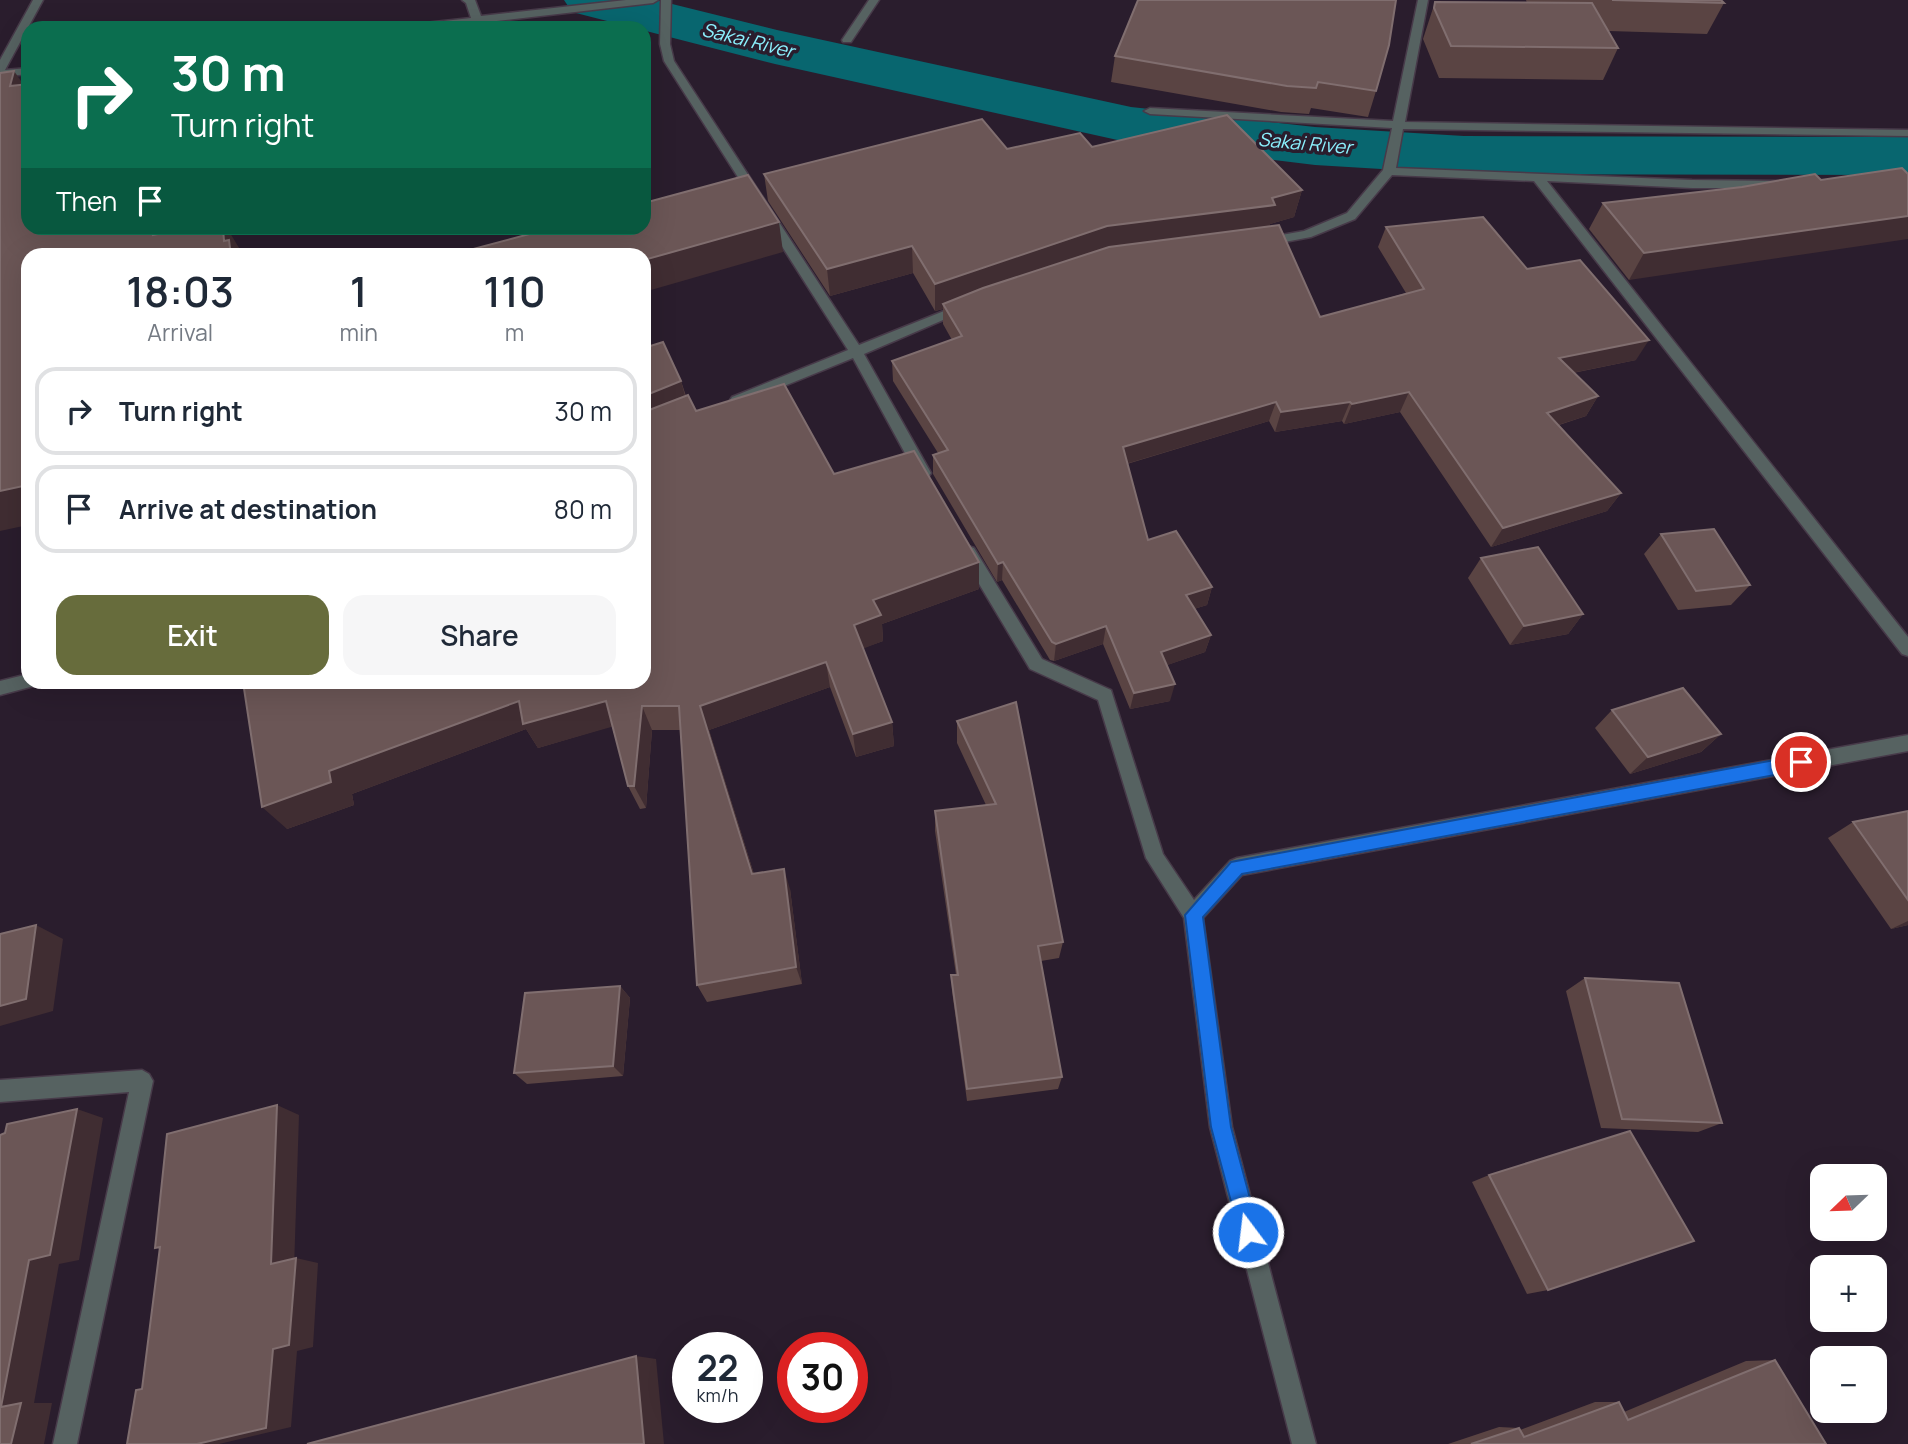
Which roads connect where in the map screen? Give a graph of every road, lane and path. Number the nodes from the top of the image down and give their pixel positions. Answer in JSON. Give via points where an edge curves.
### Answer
{"nodes":[{"id":1,"x":38,"y":0,"type":"edge"},
{"id":2,"x":467,"y":0,"type":"edge"},
{"id":3,"x":653,"y":0,"type":"edge"},
{"id":4,"x":666,"y":0,"type":"edge"},
{"id":5,"x":874,"y":0,"type":"edge"},
{"id":6,"x":1423,"y":0,"type":"edge"},
{"id":7,"x":606,"y":3,"type":"edge"},
{"id":8,"x":477,"y":20,"type":"junction"},
{"id":9,"x":27,"y":21,"type":"edge"},
{"id":10,"x":468,"y":21,"type":"edge"},
{"id":11,"x":21,"y":32,"type":"edge"},
{"id":12,"x":847,"y":40,"type":"dead end"},
{"id":13,"x":21,"y":71,"type":"edge"},
{"id":14,"x":0,"y":72,"type":"edge"},
{"id":15,"x":1150,"y":111,"type":"dead end"},
{"id":16,"x":1396,"y":130,"type":"junction"},
{"id":17,"x":1908,"y":133,"type":"edge"},
{"id":18,"x":1389,"y":171,"type":"junction"},
{"id":19,"x":1537,"y":177,"type":"junction"},
{"id":20,"x":1800,"y":184,"type":"edge"},
{"id":21,"x":1247,"y":243,"type":"edge"},
{"id":22,"x":977,"y":302,"type":"edge"},
{"id":23,"x":856,"y":352,"type":"junction"},
{"id":24,"x":728,"y":404,"type":"edge"},
{"id":25,"x":929,"y":485,"type":"edge"},
{"id":26,"x":956,"y":533,"type":"edge"},
{"id":27,"x":1908,"y":649,"type":"edge"},
{"id":28,"x":21,"y":683,"type":"edge"},
{"id":29,"x":0,"y":688,"type":"edge"},
{"id":30,"x":1908,"y":743,"type":"edge"},
{"id":31,"x":1194,"y":915,"type":"junction"},
{"id":32,"x":0,"y":1091,"type":"edge"},
{"id":33,"x":65,"y":1444,"type":"edge"},
{"id":34,"x":1304,"y":1444,"type":"edge"}],
"edges":[{"from":1,"to":9,"type":"street"},
{"from":2,"to":8,"type":"street"},
{"from":3,"to":7,"type":"street"},
{"from":4,"to":23,"type":"street","via":[[669,61]]},
{"from":5,"to":12,"type":"street"},
{"from":6,"to":16,"type":"street"},
{"from":7,"to":8,"type":"street"},
{"from":8,"to":10,"type":"street"},
{"from":11,"to":14,"type":"street"},
{"from":13,"to":14,"type":"street"},
{"from":15,"to":16,"type":"street"},
{"from":16,"to":17,"type":"street"},
{"from":16,"to":18,"type":"street"},
{"from":18,"to":19,"type":"street"},
{"from":18,"to":21,"type":"street","via":[[1351,216],[1336,224],[1307,234]]},
{"from":19,"to":20,"type":"street"},
{"from":19,"to":27,"type":"street"},
{"from":22,"to":23,"type":"street"},
{"from":23,"to":24,"type":"street"},
{"from":23,"to":25,"type":"street"},
{"from":26,"to":31,"type":"street","via":[[1036,664],[1105,695],[1155,858]]},
{"from":28,"to":29,"type":"street"},
{"from":30,"to":31,"type":"street","via":[[1237,867]]},
{"from":31,"to":34,"type":"street","via":[[1221,1127]]},
{"from":32,"to":33,"type":"street","via":[[142,1081]]}]}
